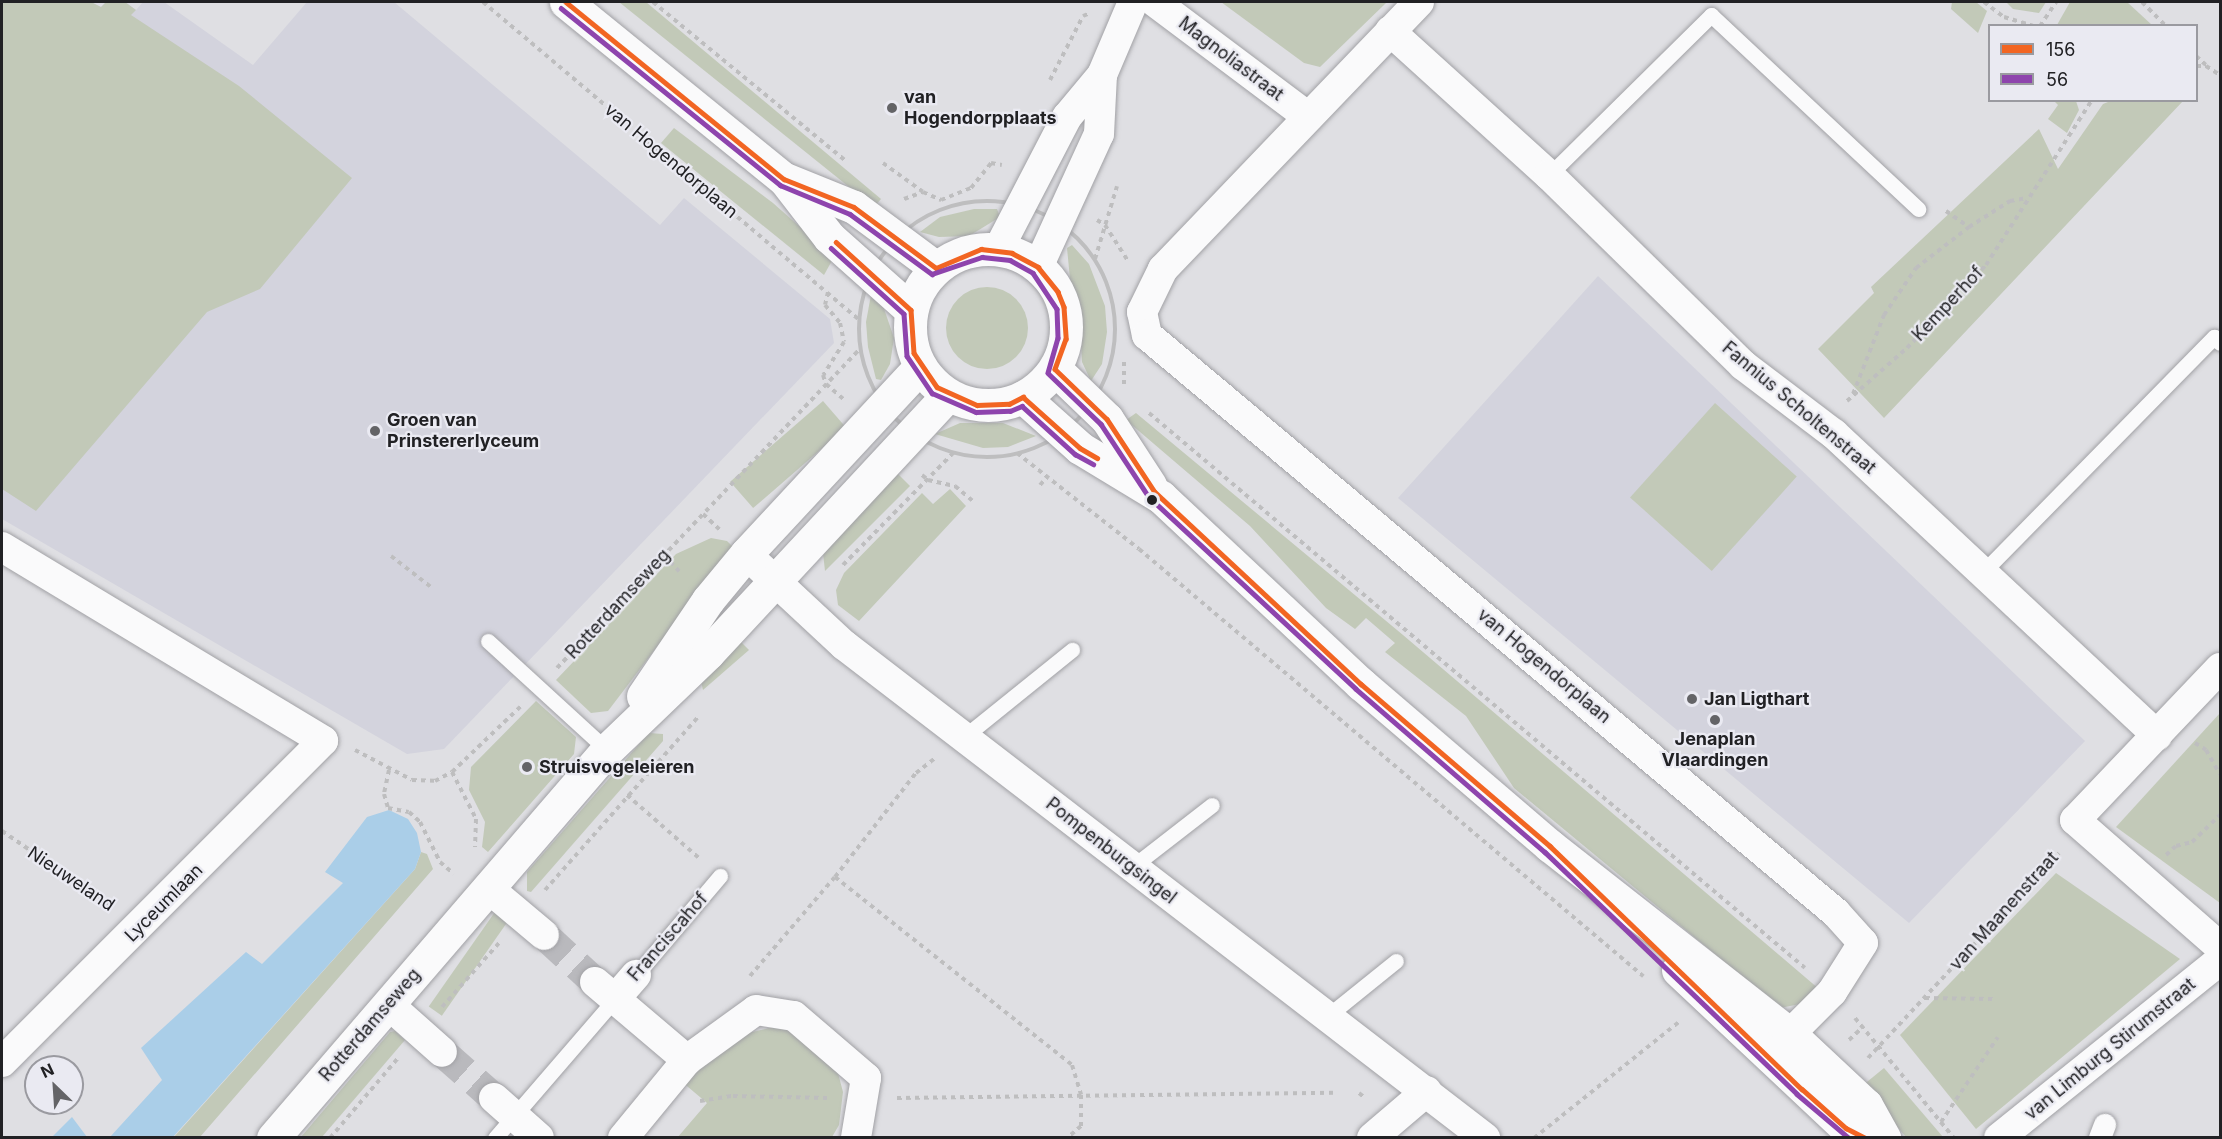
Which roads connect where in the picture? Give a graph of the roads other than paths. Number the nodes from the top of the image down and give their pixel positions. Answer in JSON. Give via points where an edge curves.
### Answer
{"nodes":[{"id":1,"x":566,"y":2,"type":"edge"},
{"id":2,"x":1133,"y":2,"type":"edge"},
{"id":3,"x":1155,"y":2,"type":"edge"},
{"id":4,"x":1419,"y":2,"type":"edge"},
{"id":5,"x":1390,"y":31,"type":"junction"},
{"id":6,"x":1102,"y":75,"type":"junction"},
{"id":7,"x":1306,"y":116,"type":"junction"},
{"id":8,"x":1549,"y":175,"type":"junction"},
{"id":9,"x":784,"y":179,"type":"junction"},
{"id":10,"x":1918,"y":209,"type":"dead end"},
{"id":11,"x":998,"y":250,"type":"junction"},
{"id":12,"x":1038,"y":267,"type":"junction"},
{"id":13,"x":936,"y":268,"type":"junction"},
{"id":14,"x":911,"y":310,"type":"junction"},
{"id":15,"x":2220,"y":343,"type":"edge"},
{"id":16,"x":920,"y":367,"type":"junction"},
{"id":17,"x":1055,"y":369,"type":"junction"},
{"id":18,"x":948,"y":395,"type":"junction"},
{"id":19,"x":1023,"y":398,"type":"junction"},
{"id":20,"x":1155,"y":492,"type":"junction"},
{"id":21,"x":2,"y":547,"type":"edge"},
{"id":22,"x":746,"y":554,"type":"junction"},
{"id":23,"x":1983,"y":572,"type":"junction"},
{"id":24,"x":776,"y":579,"type":"junction"},
{"id":25,"x":488,"y":641,"type":"dead end"},
{"id":26,"x":1072,"y":650,"type":"dead end"},
{"id":27,"x":2220,"y":668,"type":"edge"},
{"id":28,"x":2157,"y":735,"type":"junction"},
{"id":29,"x":964,"y":737,"type":"junction"},
{"id":30,"x":607,"y":750,"type":"junction"},
{"id":31,"x":1212,"y":806,"type":"dead end"},
{"id":32,"x":1132,"y":867,"type":"junction"},
{"id":33,"x":720,"y":876,"type":"road end"},
{"id":34,"x":473,"y":883,"type":"junction"},
{"id":35,"x":533,"y":926,"type":"tunnel mouth"},
{"id":36,"x":2220,"y":947,"type":"edge"},
{"id":37,"x":2220,"y":960,"type":"edge"},
{"id":38,"x":1396,"y":962,"type":"dead end"},
{"id":39,"x":636,"y":975,"type":"joint"},
{"id":40,"x":605,"y":990,"type":"junction"},
{"id":41,"x":388,"y":1004,"type":"junction"},
{"id":42,"x":1329,"y":1016,"type":"junction"},
{"id":43,"x":1779,"y":1045,"type":"junction"},
{"id":44,"x":442,"y":1052,"type":"tunnel mouth"},
{"id":45,"x":687,"y":1060,"type":"junction"},
{"id":46,"x":2,"y":1062,"type":"edge"},
{"id":47,"x":1427,"y":1091,"type":"junction"},
{"id":48,"x":504,"y":1106,"type":"junction"},
{"id":49,"x":273,"y":1137,"type":"edge"},
{"id":50,"x":495,"y":1137,"type":"edge"},
{"id":51,"x":539,"y":1137,"type":"edge"},
{"id":52,"x":623,"y":1137,"type":"edge"},
{"id":53,"x":856,"y":1137,"type":"edge"},
{"id":54,"x":1372,"y":1137,"type":"edge"},
{"id":55,"x":1485,"y":1137,"type":"edge"},
{"id":56,"x":1867,"y":1137,"type":"edge"},
{"id":57,"x":1884,"y":1137,"type":"edge"},
{"id":58,"x":1999,"y":1137,"type":"edge"}],
"edges":[{"from":1,"to":9,"type":"street"},
{"from":2,"to":6,"type":"street"},
{"from":3,"to":7,"type":"street","name":"Magnoliastraat"},
{"from":4,"to":5,"type":"street"},
{"from":5,"to":7,"type":"street"},
{"from":5,"to":8,"type":"street","name":"Fannius Scholtenstraat"},
{"from":6,"to":11,"type":"street","via":[[1067,117]]},
{"from":6,"to":12,"type":"street","via":[[1099,134]]},
{"from":7,"to":43,"type":"street","name":"van Hogendorplaan","via":[[1163,269],[1142,312],[1147,335],[1836,913],[1863,943],[1832,992]]},
{"from":8,"to":10,"type":"lane","via":[[1711,15]]},
{"from":8,"to":23,"type":"street","name":"Fannius Scholtenstraat","via":[[1743,365],[1826,427]]},
{"from":9,"to":13,"type":"street","via":[[854,207],[911,223]]},
{"from":9,"to":14,"type":"street","via":[[830,237]]},
{"from":11,"to":12,"type":"street"},
{"from":11,"to":13,"type":"street","via":[[965,252]]},
{"from":12,"to":17,"type":"street","via":[[1058,292],[1065,315],[1066,339]]},
{"from":13,"to":14,"type":"street","via":[[921,287]]},
{"from":14,"to":16,"type":"street","via":[[910,339]]},
{"from":15,"to":23,"type":"lane","via":[[2214,337]]},
{"from":16,"to":18,"type":"street"},
{"from":16,"to":22,"type":"street","name":"Rotterdamseweg"},
{"from":17,"to":19,"type":"street"},
{"from":17,"to":20,"type":"street","via":[[1102,387],[1107,419]]},
{"from":18,"to":19,"type":"street","via":[[977,405],[1009,404]]},
{"from":18,"to":24,"type":"street","name":"Rotterdamseweg"},
{"from":19,"to":20,"type":"street","via":[[1080,448]]},
{"from":20,"to":43,"type":"street","via":[[1361,684]]},
{"from":21,"to":46,"type":"street","name":"Lyceumlaan","via":[[323,741]]},
{"from":22,"to":24,"type":"street","name":"Pompenburgsingel"},
{"from":22,"to":30,"type":"street","name":"Rotterdamseweg","via":[[708,600]]},
{"from":23,"to":28,"type":"street","name":"Fannius Scholtenstraat"},
{"from":24,"to":29,"type":"street","name":"Pompenburgsingel","via":[[844,645]]},
{"from":24,"to":30,"type":"street","name":"Rotterdamseweg","via":[[708,653]]},
{"from":25,"to":30,"type":"lane"},
{"from":26,"to":29,"type":"lane"},
{"from":27,"to":28,"type":"street"},
{"from":28,"to":36,"type":"street","via":[[2075,820]]},
{"from":29,"to":32,"type":"street","name":"Pompenburgsingel"},
{"from":30,"to":34,"type":"street","name":"Rotterdamseweg"},
{"from":31,"to":32,"type":"lane"},
{"from":32,"to":42,"type":"street","name":"Pompenburgsingel"},
{"from":33,"to":39,"type":"lane","name":"Franciscahof"},
{"from":34,"to":35,"type":"street"},
{"from":34,"to":41,"type":"street","name":"Rotterdamseweg"},
{"from":37,"to":58,"type":"street","name":"van Limburg Stirumstraat"},
{"from":38,"to":42,"type":"lane"},
{"from":39,"to":40,"type":"street","name":"Franciscahof"},
{"from":40,"to":45,"type":"street","name":"Franciscahof"},
{"from":40,"to":48,"type":"lane","name":"Franciscahof"},
{"from":41,"to":44,"type":"street"},
{"from":41,"to":49,"type":"street","name":"Rotterdamseweg"},
{"from":42,"to":47,"type":"street","name":"Pompenburgsingel"},
{"from":43,"to":56,"type":"street","via":[[1846,1128]]},
{"from":43,"to":57,"type":"street","via":[[1866,1105]]},
{"from":45,"to":52,"type":"street"},
{"from":45,"to":53,"type":"street","via":[[726,1028],[756,1010],[794,1016],[866,1077]]},
{"from":47,"to":54,"type":"street"},
{"from":47,"to":55,"type":"street","name":"Pompenburgsingel"},
{"from":48,"to":50,"type":"lane","name":"Franciscahof"},
{"from":48,"to":51,"type":"street"}]}
